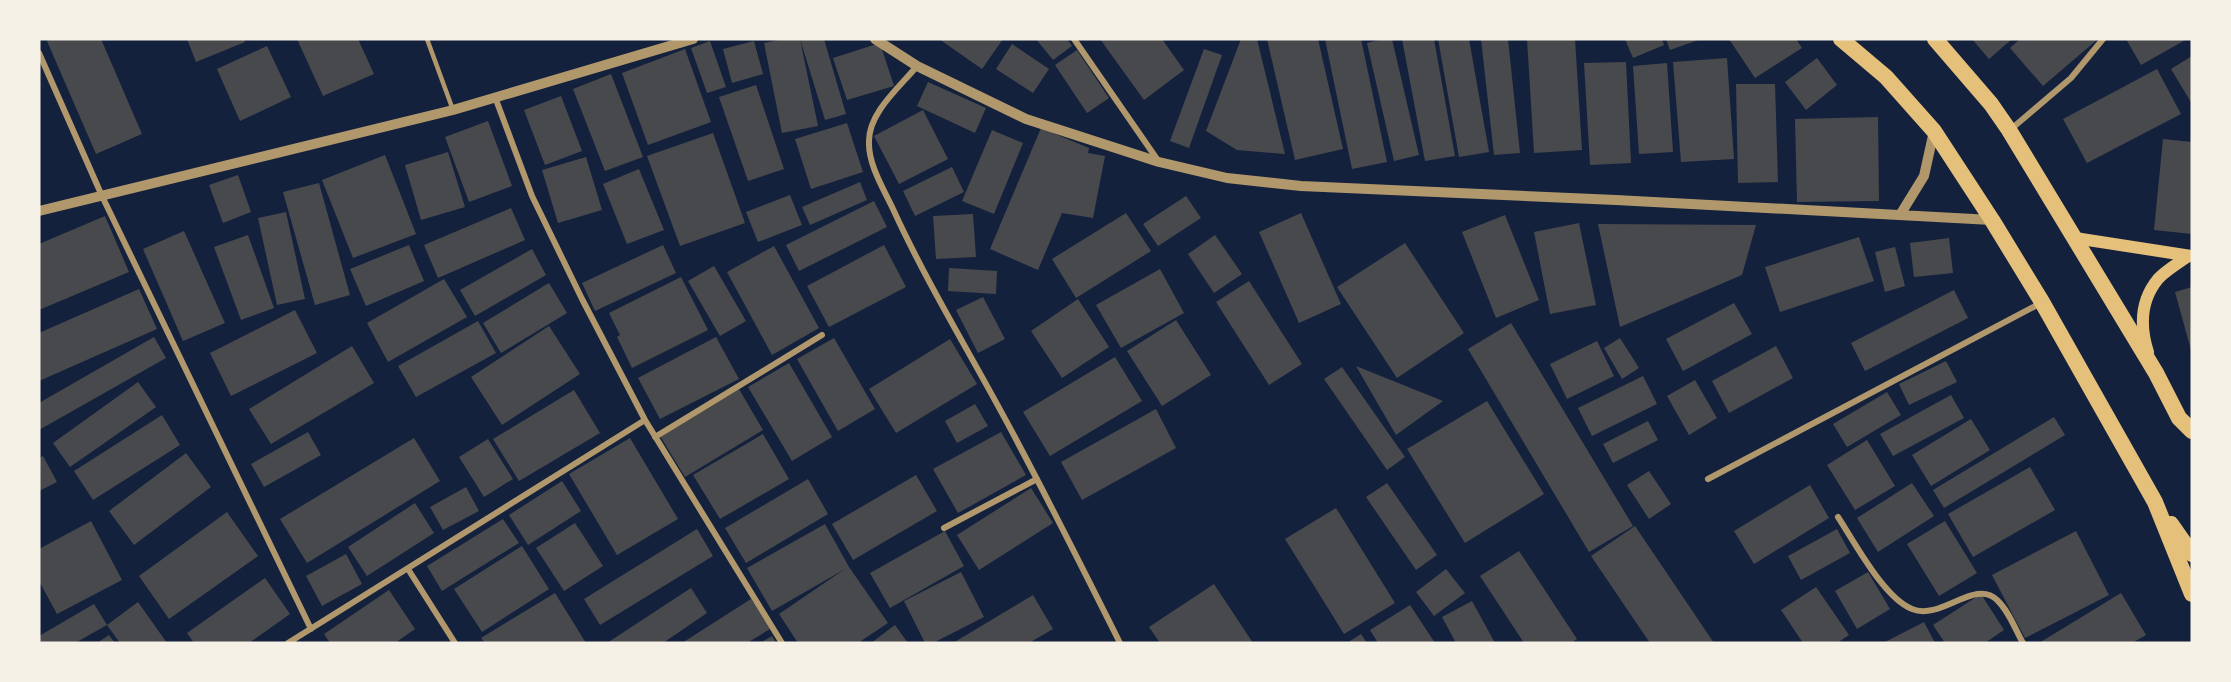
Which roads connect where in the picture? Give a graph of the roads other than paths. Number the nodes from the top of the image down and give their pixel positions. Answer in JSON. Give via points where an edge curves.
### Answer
{"nodes":[{"id":1,"x":427,"y":39,"type":"edge"},
{"id":2,"x":693,"y":39,"type":"edge"},
{"id":3,"x":875,"y":39,"type":"edge"},
{"id":4,"x":1074,"y":39,"type":"edge"},
{"id":5,"x":1841,"y":39,"type":"edge"},
{"id":6,"x":1935,"y":39,"type":"edge"},
{"id":7,"x":2103,"y":39,"type":"edge"},
{"id":8,"x":39,"y":53,"type":"edge"},
{"id":9,"x":917,"y":66,"type":"junction"},
{"id":10,"x":495,"y":97,"type":"junction"},
{"id":11,"x":453,"y":110,"type":"junction"},
{"id":12,"x":2009,"y":130,"type":"junction"},
{"id":13,"x":1934,"y":131,"type":"junction"},
{"id":14,"x":1159,"y":162,"type":"junction"},
{"id":15,"x":102,"y":196,"type":"junction"},
{"id":16,"x":39,"y":211,"type":"edge"},
{"id":17,"x":1900,"y":215,"type":"junction"},
{"id":18,"x":1992,"y":220,"type":"junction"},
{"id":19,"x":2075,"y":238,"type":"junction"},
{"id":20,"x":2190,"y":256,"type":"edge"},
{"id":21,"x":2042,"y":302,"type":"junction"},
{"id":22,"x":822,"y":335,"type":"dead end"},
{"id":23,"x":2156,"y":374,"type":"junction"},
{"id":24,"x":2179,"y":418,"type":"junction"},
{"id":25,"x":645,"y":420,"type":"junction"},
{"id":26,"x":2192,"y":431,"type":"edge"},
{"id":27,"x":655,"y":437,"type":"junction"},
{"id":28,"x":2192,"y":442,"type":"edge"},
{"id":29,"x":1036,"y":479,"type":"junction"},
{"id":30,"x":1708,"y":479,"type":"dead end"},
{"id":31,"x":2155,"y":501,"type":"junction"},
{"id":32,"x":1838,"y":517,"type":"dead end"},
{"id":33,"x":944,"y":528,"type":"dead end"},
{"id":34,"x":2192,"y":554,"type":"edge"},
{"id":35,"x":408,"y":569,"type":"junction"},
{"id":36,"x":2192,"y":594,"type":"edge"},
{"id":37,"x":311,"y":629,"type":"junction"},
{"id":38,"x":288,"y":643,"type":"edge"},
{"id":39,"x":455,"y":643,"type":"edge"},
{"id":40,"x":782,"y":643,"type":"edge"},
{"id":41,"x":1120,"y":643,"type":"edge"},
{"id":42,"x":2023,"y":643,"type":"edge"}],
"edges":[{"from":1,"to":11,"type":"lane"},
{"from":2,"to":10,"type":"street"},
{"from":3,"to":9,"type":"street"},
{"from":4,"to":14,"type":"street"},
{"from":5,"to":13,"type":"highway","via":[[1886,77]]},
{"from":6,"to":12,"type":"highway"},
{"from":7,"to":12,"type":"street","via":[[2071,78]]},
{"from":8,"to":15,"type":"street"},
{"from":9,"to":14,"type":"street","via":[[1026,118]]},
{"from":9,"to":29,"type":"street","via":[[876,115],[868,141],[870,155],[927,277]]},
{"from":10,"to":11,"type":"street"},
{"from":10,"to":25,"type":"street","via":[[532,196]]},
{"from":11,"to":15,"type":"street"},
{"from":12,"to":19,"type":"highway"},
{"from":13,"to":17,"type":"street","via":[[1924,176]]},
{"from":13,"to":18,"type":"highway"},
{"from":14,"to":17,"type":"street","via":[[1227,178],[1301,186]]},
{"from":15,"to":16,"type":"street"},
{"from":15,"to":37,"type":"street"},
{"from":17,"to":18,"type":"street"},
{"from":18,"to":21,"type":"highway"},
{"from":19,"to":20,"type":"main road"},
{"from":19,"to":23,"type":"highway"},
{"from":20,"to":23,"type":"main road","via":[[2159,278],[2147,297],[2142,319],[2144,340]]},
{"from":21,"to":30,"type":"street"},
{"from":21,"to":31,"type":"highway"},
{"from":22,"to":27,"type":"street"},
{"from":23,"to":24,"type":"highway"},
{"from":24,"to":26,"type":"highway"},
{"from":24,"to":28,"type":"highway"},
{"from":25,"to":27,"type":"street"},
{"from":25,"to":35,"type":"street"},
{"from":27,"to":40,"type":"street"},
{"from":29,"to":33,"type":"street"},
{"from":29,"to":41,"type":"street"},
{"from":31,"to":34,"type":"highway"},
{"from":31,"to":36,"type":"highway"},
{"from":32,"to":42,"type":"street","via":[[1882,583],[1904,605],[1924,612],[1939,610],[1985,593],[1998,601]]},
{"from":35,"to":37,"type":"street"},
{"from":35,"to":39,"type":"street"},
{"from":37,"to":38,"type":"street"}]}
